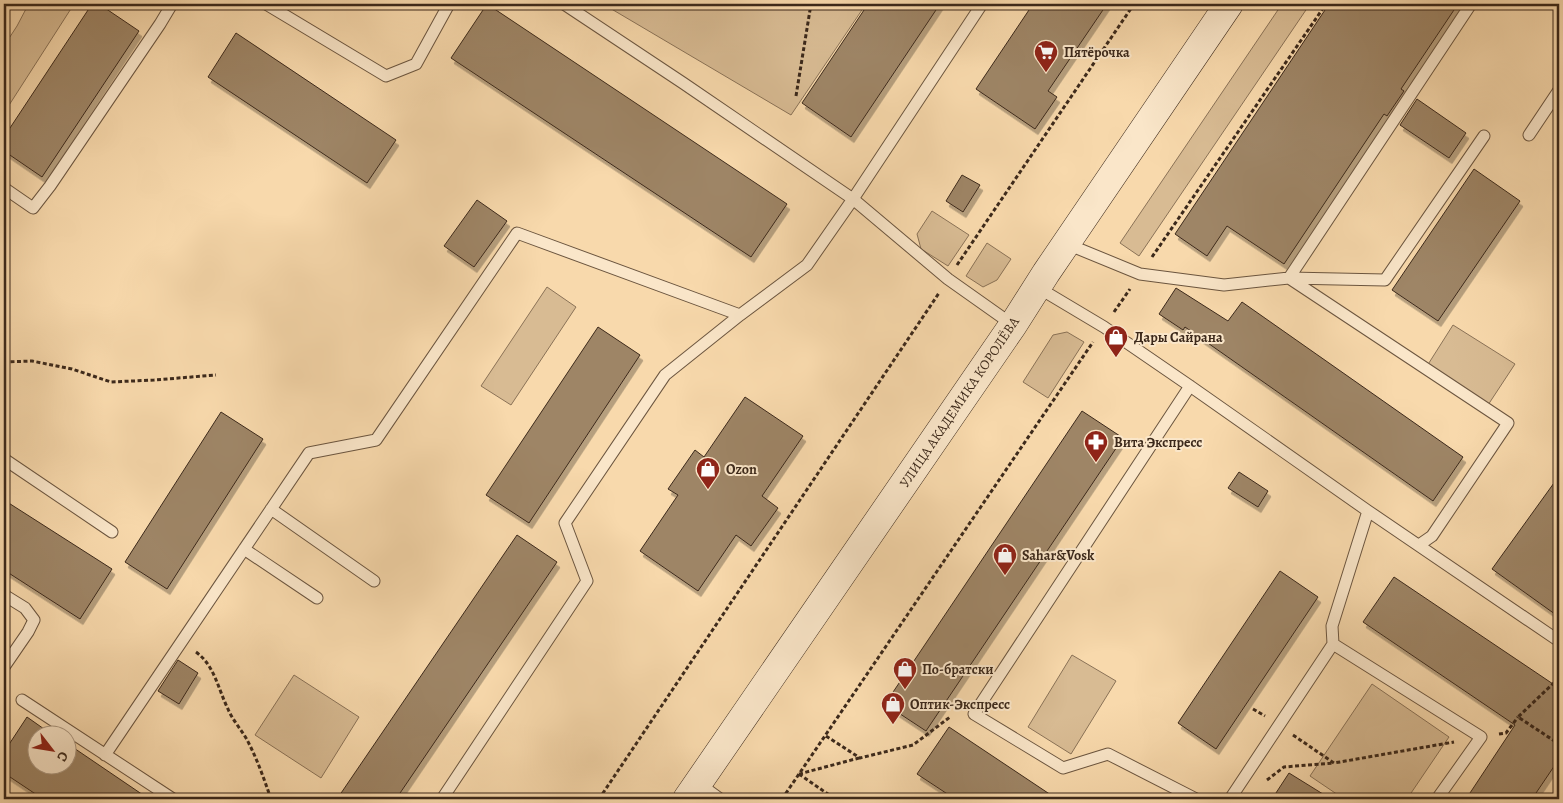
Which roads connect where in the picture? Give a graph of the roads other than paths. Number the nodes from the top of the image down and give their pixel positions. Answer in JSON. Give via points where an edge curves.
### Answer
{"nodes":[{"id":1,"x":172,"y":4,"type":"edge"},
{"id":2,"x":266,"y":4,"type":"edge"},
{"id":3,"x":449,"y":4,"type":"edge"},
{"id":4,"x":564,"y":4,"type":"edge"},
{"id":5,"x":982,"y":4,"type":"edge"},
{"id":6,"x":1229,"y":4,"type":"edge"},
{"id":7,"x":1470,"y":4,"type":"edge"},
{"id":8,"x":1559,"y":90,"type":"edge"},
{"id":9,"x":1529,"y":135,"type":"dead end"},
{"id":10,"x":1484,"y":136,"type":"dead end"},
{"id":11,"x":4,"y":188,"type":"edge"},
{"id":12,"x":853,"y":199,"type":"junction"},
{"id":13,"x":1067,"y":244,"type":"junction"},
{"id":14,"x":1290,"y":278,"type":"junction"},
{"id":15,"x":1037,"y":287,"type":"junction"},
{"id":16,"x":740,"y":315,"type":"junction"},
{"id":17,"x":1013,"y":325,"type":"junction"},
{"id":18,"x":1190,"y":386,"type":"junction"},
{"id":19,"x":4,"y":459,"type":"edge"},
{"id":20,"x":271,"y":509,"type":"junction"},
{"id":21,"x":1368,"y":511,"type":"junction"},
{"id":22,"x":112,"y":532,"type":"dead end"},
{"id":23,"x":1419,"y":545,"type":"junction"},
{"id":24,"x":244,"y":550,"type":"junction"},
{"id":25,"x":374,"y":581,"type":"dead end"},
{"id":26,"x":4,"y":595,"type":"edge"},
{"id":27,"x":318,"y":598,"type":"dead end"},
{"id":28,"x":1559,"y":641,"type":"edge"},
{"id":29,"x":1333,"y":644,"type":"junction"},
{"id":30,"x":4,"y":667,"type":"edge"},
{"id":31,"x":22,"y":700,"type":"dead end"},
{"id":32,"x":105,"y":755,"type":"junction"},
{"id":33,"x":693,"y":791,"type":"edge"},
{"id":34,"x":173,"y":799,"type":"edge"},
{"id":35,"x":442,"y":799,"type":"edge"},
{"id":36,"x":720,"y":799,"type":"edge"},
{"id":37,"x":1196,"y":799,"type":"edge"},
{"id":38,"x":1230,"y":799,"type":"edge"},
{"id":39,"x":1437,"y":799,"type":"edge"}],
"edges":[{"from":1,"to":11,"type":"lane","via":[[33,208]]},
{"from":2,"to":3,"type":"lane","via":[[386,76],[416,64]]},
{"from":4,"to":12,"type":"lane"},
{"from":5,"to":12,"type":"lane"},
{"from":6,"to":13,"type":"street","name":"УЛИЦА АКАДЕМИКА КОРОЛЁВА"},
{"from":7,"to":14,"type":"lane"},
{"from":8,"to":9,"type":"lane"},
{"from":10,"to":14,"type":"lane","via":[[1385,280]]},
{"from":12,"to":16,"type":"lane","via":[[807,265]]},
{"from":12,"to":17,"type":"lane","via":[[948,279]]},
{"from":13,"to":14,"type":"lane","via":[[1140,274],[1224,285]]},
{"from":13,"to":15,"type":"street","name":"УЛИЦА АКАДЕМИКА КОРОЛЁВА"},
{"from":14,"to":23,"type":"lane","via":[[1508,423],[1432,536]]},
{"from":15,"to":17,"type":"street","name":"УЛИЦА АКАДЕМИКА КОРОЛЁВА"},
{"from":15,"to":18,"type":"lane","via":[[1104,327]]},
{"from":16,"to":20,"type":"lane","via":[[517,233],[376,440],[309,453]]},
{"from":16,"to":35,"type":"lane","via":[[665,375],[565,523],[586,581]]},
{"from":17,"to":33,"type":"street","name":"УЛИЦА АКАДЕМИКА КОРОЛЁВА"},
{"from":18,"to":21,"type":"lane"},
{"from":18,"to":37,"type":"lane","via":[[974,714],[1063,768],[1108,754]]},
{"from":19,"to":22,"type":"lane"},
{"from":20,"to":24,"type":"lane"},
{"from":20,"to":25,"type":"lane"},
{"from":21,"to":23,"type":"lane"},
{"from":21,"to":29,"type":"lane","via":[[1332,626]]},
{"from":23,"to":28,"type":"lane"},
{"from":24,"to":27,"type":"lane"},
{"from":24,"to":32,"type":"lane"},
{"from":26,"to":30,"type":"lane","via":[[24,608],[34,620]]},
{"from":29,"to":38,"type":"lane"},
{"from":29,"to":39,"type":"lane","via":[[1481,737]]},
{"from":31,"to":32,"type":"lane"},
{"from":32,"to":34,"type":"lane"},
{"from":33,"to":36,"type":"lane"}]}
